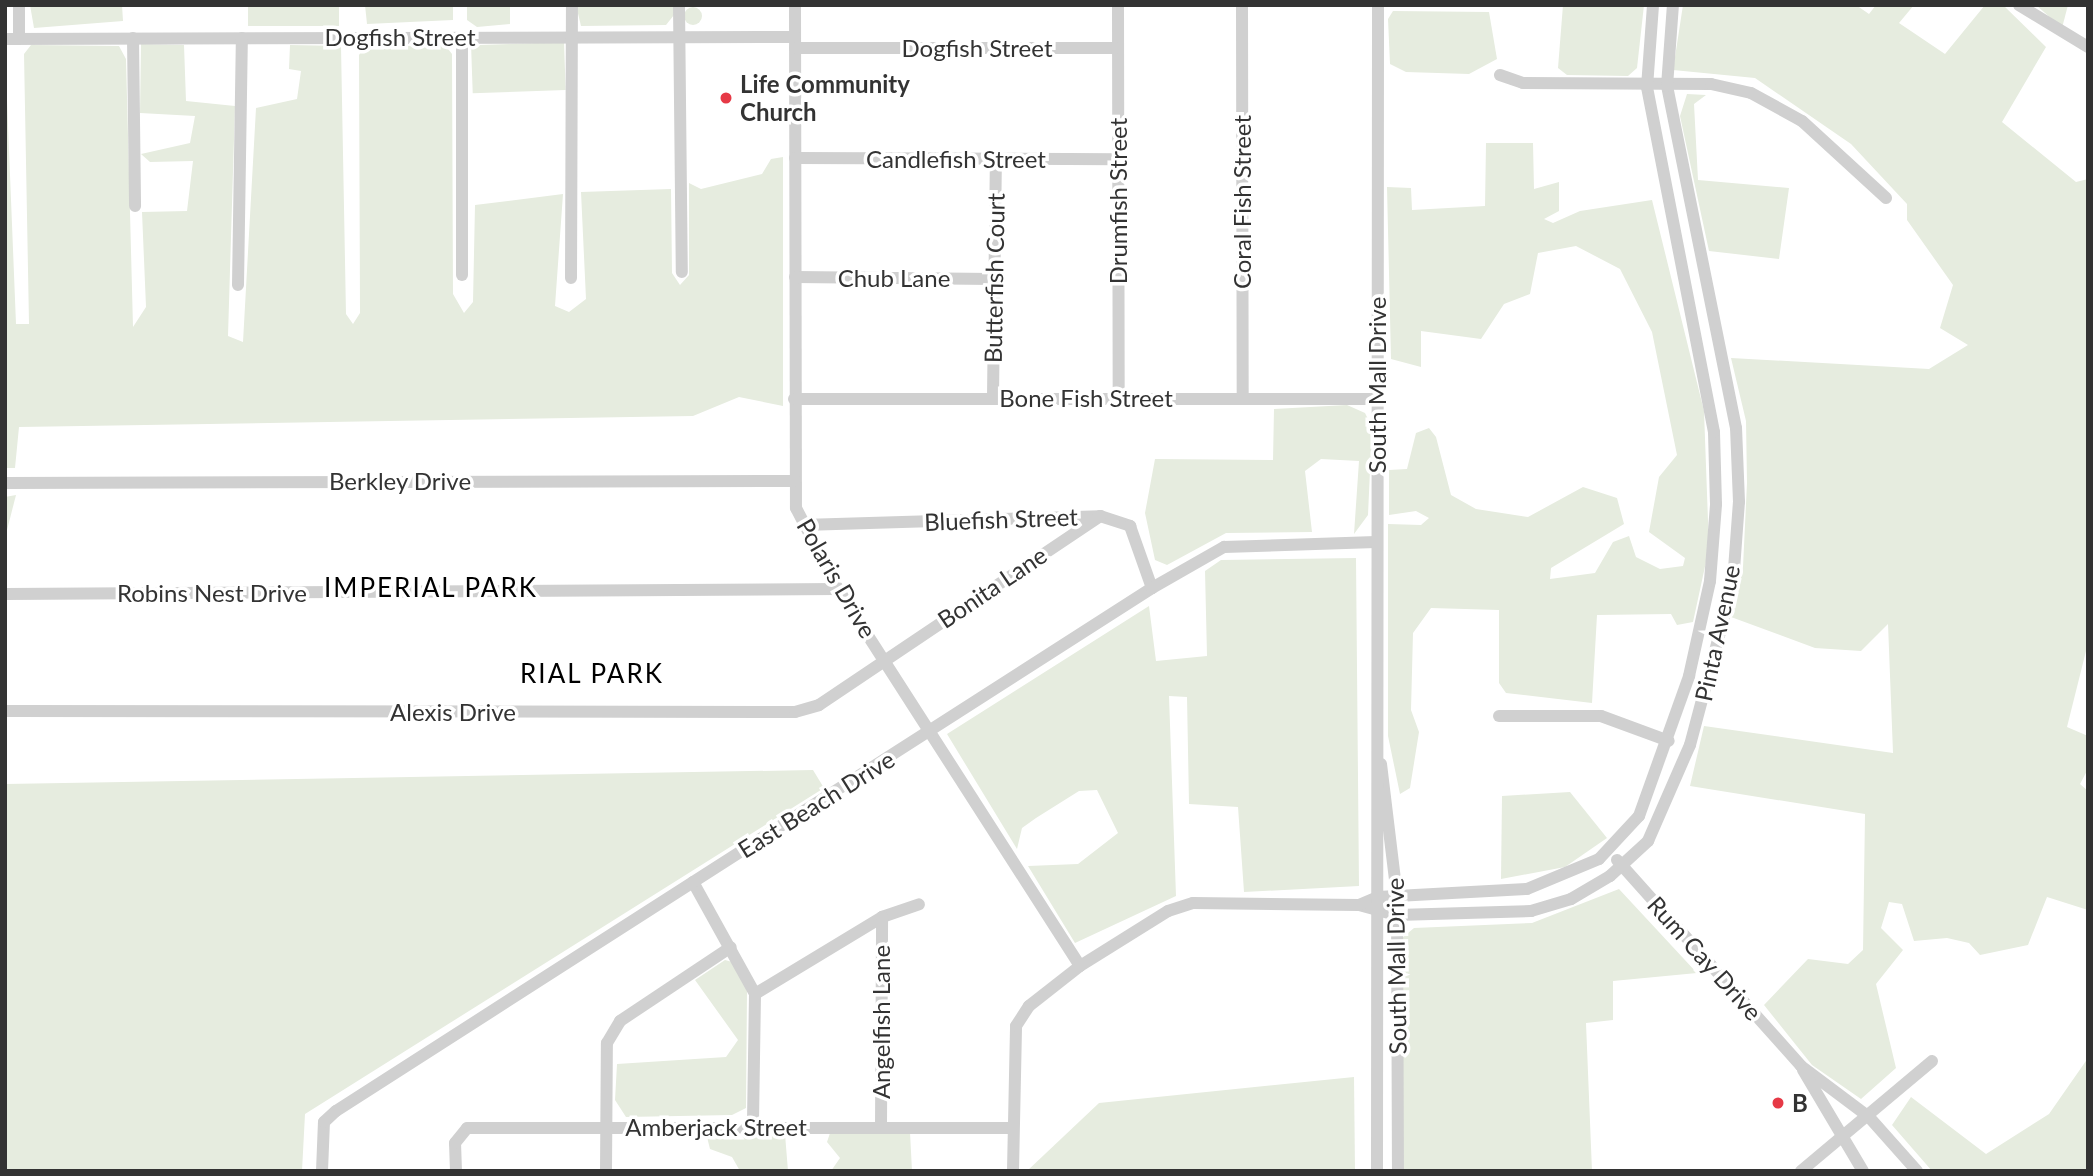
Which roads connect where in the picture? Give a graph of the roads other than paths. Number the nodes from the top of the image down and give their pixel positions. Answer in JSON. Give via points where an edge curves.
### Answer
{"nodes":[{"id":1,"x":19,"y":5,"type":"edge"},
{"id":2,"x":572,"y":5,"type":"edge"},
{"id":3,"x":679,"y":5,"type":"edge"},
{"id":4,"x":795,"y":5,"type":"edge"},
{"id":5,"x":1118,"y":5,"type":"edge"},
{"id":6,"x":1242,"y":5,"type":"edge"},
{"id":7,"x":1377,"y":5,"type":"edge"},
{"id":8,"x":1653,"y":5,"type":"edge"},
{"id":9,"x":1673,"y":5,"type":"edge"},
{"id":10,"x":2019,"y":5,"type":"edge"},
{"id":11,"x":572,"y":36,"type":"junction"},
{"id":12,"x":679,"y":36,"type":"junction"},
{"id":13,"x":462,"y":37,"type":"junction"},
{"id":14,"x":19,"y":38,"type":"junction"},
{"id":15,"x":133,"y":38,"type":"junction"},
{"id":16,"x":242,"y":38,"type":"junction"},
{"id":17,"x":5,"y":39,"type":"edge"},
{"id":18,"x":794,"y":43,"type":"junction"},
{"id":19,"x":2088,"y":47,"type":"edge"},
{"id":20,"x":1117,"y":48,"type":"junction"},
{"id":21,"x":1500,"y":75,"type":"dead end"},
{"id":22,"x":1667,"y":86,"type":"junction"},
{"id":23,"x":1647,"y":87,"type":"junction"},
{"id":24,"x":794,"y":158,"type":"junction"},
{"id":25,"x":1118,"y":159,"type":"junction"},
{"id":26,"x":996,"y":160,"type":"junction"},
{"id":27,"x":1886,"y":198,"type":"dead end"},
{"id":28,"x":135,"y":206,"type":"dead end"},
{"id":29,"x":682,"y":272,"type":"dead end"},
{"id":30,"x":462,"y":275,"type":"dead end"},
{"id":31,"x":795,"y":277,"type":"junction"},
{"id":32,"x":571,"y":278,"type":"dead end"},
{"id":33,"x":993,"y":279,"type":"junction"},
{"id":34,"x":238,"y":285,"type":"dead end"},
{"id":35,"x":993,"y":397,"type":"junction"},
{"id":36,"x":1119,"y":398,"type":"junction"},
{"id":37,"x":1243,"y":398,"type":"junction"},
{"id":38,"x":794,"y":399,"type":"junction"},
{"id":39,"x":1378,"y":399,"type":"junction"},
{"id":40,"x":1736,"y":428,"type":"junction"},
{"id":41,"x":1714,"y":432,"type":"junction"},
{"id":42,"x":794,"y":481,"type":"junction"},
{"id":43,"x":5,"y":483,"type":"edge"},
{"id":44,"x":1100,"y":516,"type":"junction"},
{"id":45,"x":803,"y":525,"type":"junction"},
{"id":46,"x":1376,"y":542,"type":"junction"},
{"id":47,"x":838,"y":589,"type":"junction"},
{"id":48,"x":1152,"y":589,"type":"junction"},
{"id":49,"x":5,"y":594,"type":"edge"},
{"id":50,"x":885,"y":659,"type":"junction"},
{"id":51,"x":5,"y":711,"type":"edge"},
{"id":52,"x":1499,"y":716,"type":"dead end"},
{"id":53,"x":930,"y":732,"type":"junction"},
{"id":54,"x":1669,"y":741,"type":"junction"},
{"id":55,"x":1381,"y":764,"type":"junction"},
{"id":56,"x":1609,"y":851,"type":"junction"},
{"id":57,"x":1622,"y":866,"type":"junction"},
{"id":58,"x":693,"y":882,"type":"junction"},
{"id":59,"x":1397,"y":896,"type":"junction"},
{"id":60,"x":1378,"y":897,"type":"junction"},
{"id":61,"x":919,"y":904,"type":"dead end"},
{"id":62,"x":1359,"y":905,"type":"junction"},
{"id":63,"x":1378,"y":915,"type":"junction"},
{"id":64,"x":1397,"y":915,"type":"junction"},
{"id":65,"x":882,"y":918,"type":"junction"},
{"id":66,"x":731,"y":947,"type":"junction"},
{"id":67,"x":1080,"y":966,"type":"junction"},
{"id":68,"x":755,"y":995,"type":"junction"},
{"id":69,"x":1378,"y":1015,"type":"junction"},
{"id":70,"x":1397,"y":1015,"type":"junction"},
{"id":71,"x":1932,"y":1061,"type":"dead end"},
{"id":72,"x":1801,"y":1066,"type":"junction"},
{"id":73,"x":1869,"y":1117,"type":"junction"},
{"id":74,"x":753,"y":1126,"type":"junction"},
{"id":75,"x":881,"y":1127,"type":"junction"},
{"id":76,"x":607,"y":1128,"type":"junction"},
{"id":77,"x":1013,"y":1128,"type":"junction"},
{"id":78,"x":1839,"y":1138,"type":"junction"},
{"id":79,"x":322,"y":1171,"type":"edge"},
{"id":80,"x":456,"y":1171,"type":"edge"},
{"id":81,"x":606,"y":1171,"type":"edge"},
{"id":82,"x":1013,"y":1171,"type":"edge"},
{"id":83,"x":1377,"y":1171,"type":"edge"},
{"id":84,"x":1398,"y":1171,"type":"edge"},
{"id":85,"x":1801,"y":1171,"type":"edge"},
{"id":86,"x":1863,"y":1171,"type":"edge"},
{"id":87,"x":1917,"y":1171,"type":"edge"}],
"edges":[{"from":1,"to":14,"type":"street"},
{"from":2,"to":11,"type":"street"},
{"from":3,"to":12,"type":"street"},
{"from":4,"to":18,"type":"street","name":"Polaris Drive"},
{"from":5,"to":20,"type":"street","name":"Drumfish Street"},
{"from":6,"to":37,"type":"street","name":"Coral Fish Street"},
{"from":7,"to":39,"type":"street","name":"South Mall Drive"},
{"from":8,"to":23,"type":"street","name":"Pinta Avenue"},
{"from":9,"to":22,"type":"street","name":"Pinta Avenue"},
{"from":10,"to":19,"type":"street"},
{"from":11,"to":12,"type":"street","name":"Dogfish Street"},
{"from":11,"to":13,"type":"street","name":"Dogfish Street"},
{"from":11,"to":32,"type":"street"},
{"from":12,"to":18,"type":"street","name":"Dogfish Street"},
{"from":12,"to":29,"type":"street"},
{"from":13,"to":16,"type":"street","name":"Dogfish Street"},
{"from":13,"to":30,"type":"street"},
{"from":14,"to":15,"type":"street","name":"Dogfish Street"},
{"from":14,"to":17,"type":"street","name":"Dogfish Street"},
{"from":15,"to":16,"type":"street","name":"Dogfish Street"},
{"from":15,"to":28,"type":"street"},
{"from":16,"to":34,"type":"street"},
{"from":18,"to":20,"type":"street","name":"Dogfish Street"},
{"from":18,"to":24,"type":"street","name":"Polaris Drive"},
{"from":20,"to":25,"type":"street","name":"Drumfish Street"},
{"from":21,"to":23,"type":"street","via":[[1523,83]]},
{"from":22,"to":23,"type":"street"},
{"from":22,"to":27,"type":"street","via":[[1711,85],[1751,93],[1842,153]]},
{"from":22,"to":40,"type":"street","name":"Pinta Avenue"},
{"from":23,"to":41,"type":"street","name":"Pinta Avenue"},
{"from":24,"to":26,"type":"street","name":"Candlefish Street"},
{"from":24,"to":31,"type":"street","name":"Polaris Drive"},
{"from":25,"to":26,"type":"street","name":"Candlefish Street"},
{"from":25,"to":36,"type":"street","name":"Drumfish Street"},
{"from":26,"to":33,"type":"street","name":"Butterfish Court"},
{"from":31,"to":33,"type":"street","name":"Chub Lane"},
{"from":31,"to":38,"type":"street","name":"Polaris Drive"},
{"from":33,"to":35,"type":"street","name":"Butterfish Court"},
{"from":35,"to":36,"type":"street","name":"Bone Fish Street"},
{"from":35,"to":38,"type":"street","name":"Bone Fish Street"},
{"from":36,"to":37,"type":"street","name":"Bone Fish Street"},
{"from":37,"to":39,"type":"street","name":"Bone Fish Street"},
{"from":38,"to":42,"type":"street","name":"Polaris Drive"},
{"from":39,"to":46,"type":"street","name":"South Mall Drive"},
{"from":40,"to":41,"type":"street"},
{"from":40,"to":57,"type":"street","name":"Pinta Avenue","via":[[1732,583],[1709,681],[1666,810]]},
{"from":41,"to":54,"type":"street","name":"Pinta Avenue","via":[[1710,581]]},
{"from":42,"to":43,"type":"street","name":"Berkley Drive"},
{"from":42,"to":45,"type":"street","name":"Polaris Drive"},
{"from":44,"to":45,"type":"street","name":"Bluefish Street"},
{"from":44,"to":48,"type":"street","name":"Bluefish Street","via":[[1130,526]]},
{"from":44,"to":50,"type":"street","name":"Bonita Lane"},
{"from":45,"to":47,"type":"street","name":"Polaris Drive"},
{"from":46,"to":48,"type":"street","name":"East Beach Drive","via":[[1224,547]]},
{"from":46,"to":55,"type":"street","name":"South Mall Drive"},
{"from":47,"to":49,"type":"street","name":"Robins Nest Drive"},
{"from":47,"to":50,"type":"street","name":"Polaris Drive"},
{"from":48,"to":53,"type":"street","name":"East Beach Drive"},
{"from":50,"to":51,"type":"street","name":"Alexis Drive","via":[[819,705],[795,712]]},
{"from":50,"to":53,"type":"street","name":"Polaris Drive"},
{"from":52,"to":54,"type":"street","via":[[1601,716]]},
{"from":53,"to":58,"type":"street","name":"East Beach Drive"},
{"from":53,"to":67,"type":"street","name":"Polaris Drive"},
{"from":54,"to":56,"type":"street","name":"Pinta Avenue","via":[[1639,816]]},
{"from":55,"to":59,"type":"street","name":"South Mall Drive"},
{"from":55,"to":60,"type":"street","name":"South Mall Drive"},
{"from":56,"to":57,"type":"street","name":"Rum Cay Drive"},
{"from":56,"to":59,"type":"street","name":"Pinta Avenue","via":[[1565,877],[1527,889]]},
{"from":57,"to":64,"type":"street","name":"Pinta Avenue","via":[[1551,907]]},
{"from":57,"to":72,"type":"street","name":"Rum Cay Drive"},
{"from":58,"to":66,"type":"street"},
{"from":58,"to":79,"type":"street","name":"East Beach Drive","via":[[336,1111],[324,1122]]},
{"from":59,"to":60,"type":"street","name":"Pinta Avenue"},
{"from":59,"to":64,"type":"street","name":"South Mall Drive"},
{"from":60,"to":62,"type":"street","name":"Pinta Avenue"},
{"from":60,"to":63,"type":"street","name":"South Mall Drive"},
{"from":61,"to":65,"type":"street","name":"Angelfish Lane"},
{"from":62,"to":63,"type":"street"},
{"from":62,"to":67,"type":"street","via":[[1184,904]]},
{"from":63,"to":64,"type":"street","name":"Pinta Avenue"},
{"from":63,"to":69,"type":"street","name":"South Mall Drive"},
{"from":64,"to":70,"type":"street","name":"South Mall Drive"},
{"from":65,"to":68,"type":"street","name":"Angelfish Lane"},
{"from":65,"to":75,"type":"street","name":"Angelfish Lane"},
{"from":66,"to":68,"type":"street"},
{"from":66,"to":76,"type":"street","via":[[620,1021],[607,1043]]},
{"from":67,"to":77,"type":"street","via":[[1029,1006],[1016,1026]]},
{"from":68,"to":74,"type":"street"},
{"from":69,"to":70,"type":"street"},
{"from":69,"to":83,"type":"street","name":"South Mall Drive"},
{"from":70,"to":84,"type":"street","name":"South Mall Drive"},
{"from":71,"to":73,"type":"street"},
{"from":72,"to":73,"type":"street","name":"Rum Cay Drive"},
{"from":72,"to":78,"type":"street","name":"Rum Cay Drive"},
{"from":73,"to":78,"type":"street"},
{"from":73,"to":87,"type":"street","name":"Rum Cay Drive"},
{"from":74,"to":75,"type":"street","name":"Amberjack Street"},
{"from":74,"to":76,"type":"street","name":"Amberjack Street"},
{"from":75,"to":77,"type":"street","name":"Amberjack Street"},
{"from":76,"to":80,"type":"street","name":"Amberjack Street","via":[[467,1128],[455,1143]]},
{"from":76,"to":81,"type":"street"},
{"from":77,"to":82,"type":"street"},
{"from":78,"to":85,"type":"street"},
{"from":78,"to":86,"type":"street","name":"Rum Cay Drive"}]}
